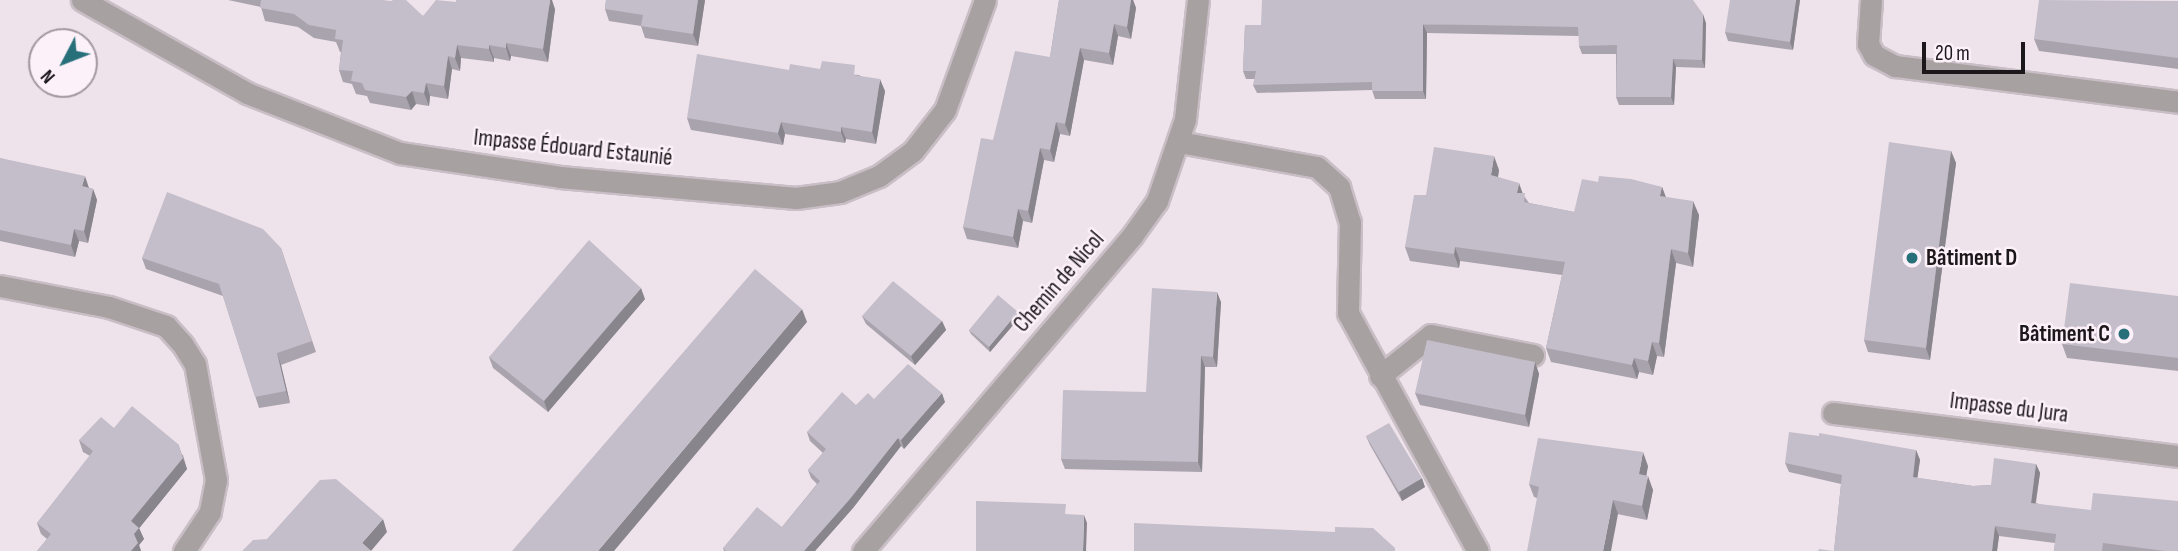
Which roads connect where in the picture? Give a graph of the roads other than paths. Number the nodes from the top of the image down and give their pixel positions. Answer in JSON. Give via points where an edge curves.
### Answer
{"nodes":[{"id":1,"x":82,"y":0,"type":"edge"},
{"id":2,"x":985,"y":0,"type":"edge"},
{"id":3,"x":1198,"y":0,"type":"edge"},
{"id":4,"x":1871,"y":0,"type":"edge"},
{"id":5,"x":2178,"y":102,"type":"edge"},
{"id":6,"x":1179,"y":142,"type":"junction"},
{"id":7,"x":0,"y":286,"type":"edge"},
{"id":8,"x":1533,"y":355,"type":"dead end"},
{"id":9,"x":1380,"y":376,"type":"junction"},
{"id":10,"x":1833,"y":413,"type":"dead end"},
{"id":11,"x":2178,"y":456,"type":"edge"},
{"id":12,"x":184,"y":551,"type":"edge"},
{"id":13,"x":863,"y":551,"type":"edge"},
{"id":14,"x":1478,"y":551,"type":"edge"}],
"edges":[{"from":1,"to":2,"type":"street","name":"Impasse Édouard Estaunié","via":[[247,93],[400,153],[560,177],[796,198],[840,192],[880,176],[912,150],[944,110]]},
{"from":3,"to":6,"type":"street","name":"Chemin de Nicol"},
{"from":4,"to":5,"type":"street","via":[[1868,44],[1874,55],[1895,66]]},
{"from":6,"to":9,"type":"street","via":[[1317,167],[1339,187],[1350,222],[1348,313]]},
{"from":6,"to":13,"type":"street","name":"Chemin de Nicol","via":[[1157,201],[1132,236]]},
{"from":7,"to":12,"type":"street","via":[[109,307],[166,326],[183,345],[195,364],[216,480],[210,512]]},
{"from":8,"to":9,"type":"street","via":[[1431,335]]},
{"from":9,"to":14,"type":"street","via":[[1436,481],[1474,536]]},
{"from":10,"to":11,"type":"street","name":"Impasse du Jura"}]}
